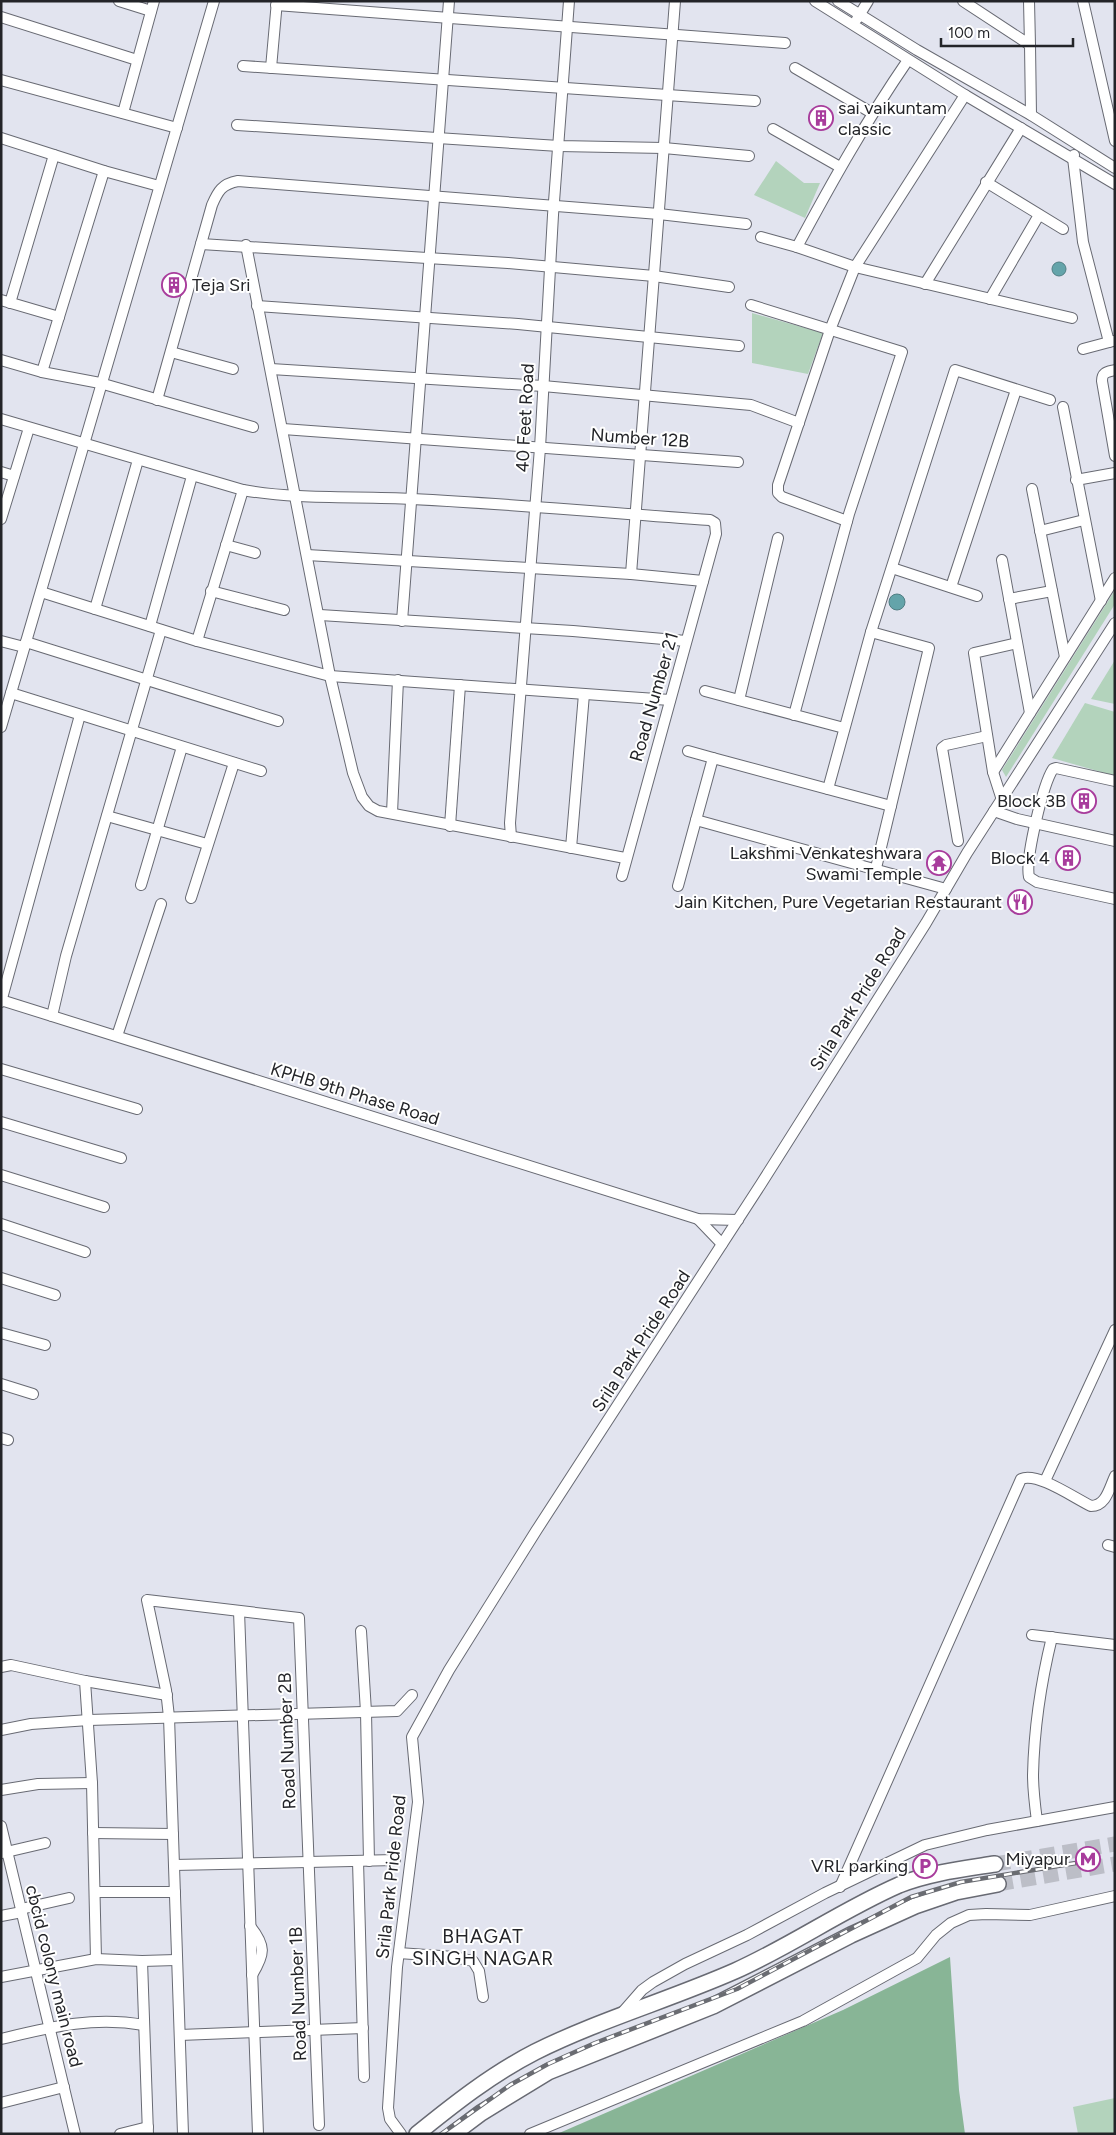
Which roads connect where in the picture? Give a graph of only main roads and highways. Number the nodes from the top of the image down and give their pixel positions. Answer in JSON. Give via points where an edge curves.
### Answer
{"nodes":[{"id":1,"x":995,"y":1864,"type":"tunnel mouth"},
{"id":2,"x":998,"y":1884,"type":"tunnel mouth"},
{"id":3,"x":747,"y":1965,"type":"junction"},
{"id":4,"x":757,"y":1984,"type":"junction"},
{"id":5,"x":417,"y":2134,"type":"edge"},
{"id":6,"x":453,"y":2134,"type":"edge"}],
"edges":[{"from":1,"to":3,"type":"highway","via":[[951,1871],[900,1885]]},
{"from":2,"to":4,"type":"highway","via":[[956,1892],[915,1906]]},
{"from":3,"to":4,"type":"highway"},
{"from":3,"to":5,"type":"highway","via":[[536,2052],[505,2069]]},
{"from":4,"to":6,"type":"highway","via":[[713,2006],[548,2072]]}]}
